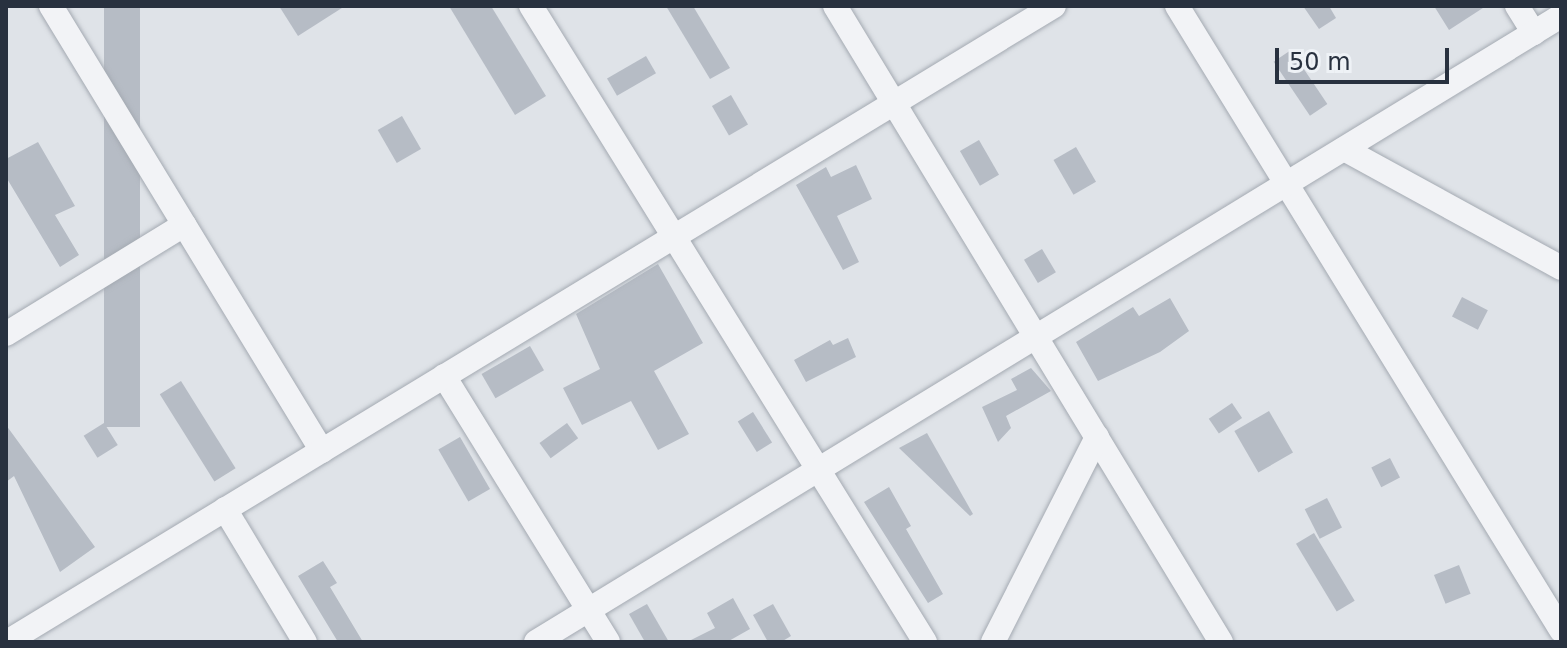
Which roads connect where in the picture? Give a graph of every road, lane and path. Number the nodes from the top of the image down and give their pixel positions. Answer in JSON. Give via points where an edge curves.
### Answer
{"nodes":[{"id":1,"x":531,"y":6,"type":"edge"},
{"id":2,"x":835,"y":6,"type":"edge"},
{"id":3,"x":1054,"y":6,"type":"edge"},
{"id":4,"x":1177,"y":6,"type":"edge"},
{"id":5,"x":1517,"y":6,"type":"edge"},
{"id":6,"x":54,"y":7,"type":"edge"},
{"id":7,"x":1561,"y":16,"type":"edge"},
{"id":8,"x":1534,"y":33,"type":"junction"},
{"id":9,"x":894,"y":103,"type":"junction"},
{"id":10,"x":1344,"y":149,"type":"junction"},
{"id":11,"x":1286,"y":184,"type":"junction"},
{"id":12,"x":184,"y":225,"type":"junction"},
{"id":13,"x":674,"y":237,"type":"junction"},
{"id":14,"x":1561,"y":268,"type":"edge"},
{"id":15,"x":6,"y":334,"type":"edge"},
{"id":16,"x":1036,"y":337,"type":"junction"},
{"id":17,"x":444,"y":376,"type":"junction"},
{"id":18,"x":1097,"y":437,"type":"junction"},
{"id":19,"x":322,"y":451,"type":"junction"},
{"id":20,"x":818,"y":470,"type":"junction"},
{"id":21,"x":225,"y":509,"type":"junction"},
{"id":22,"x":588,"y":610,"type":"junction"},
{"id":23,"x":1557,"y":619,"type":"edge"},
{"id":24,"x":7,"y":642,"type":"edge"},
{"id":25,"x":305,"y":642,"type":"edge"},
{"id":26,"x":536,"y":642,"type":"edge"},
{"id":27,"x":608,"y":642,"type":"edge"},
{"id":28,"x":925,"y":642,"type":"edge"},
{"id":29,"x":993,"y":642,"type":"edge"},
{"id":30,"x":1221,"y":642,"type":"edge"}],
"edges":[{"from":1,"to":13,"type":"street"},
{"from":2,"to":9,"type":"street"},
{"from":3,"to":9,"type":"street"},
{"from":4,"to":11,"type":"street"},
{"from":5,"to":8,"type":"street"},
{"from":6,"to":12,"type":"street"},
{"from":7,"to":8,"type":"street"},
{"from":8,"to":10,"type":"street"},
{"from":9,"to":13,"type":"street"},
{"from":9,"to":16,"type":"street"},
{"from":10,"to":11,"type":"street"},
{"from":10,"to":14,"type":"street"},
{"from":11,"to":16,"type":"street"},
{"from":11,"to":23,"type":"street"},
{"from":12,"to":15,"type":"street"},
{"from":12,"to":19,"type":"street"},
{"from":13,"to":17,"type":"street"},
{"from":13,"to":20,"type":"street"},
{"from":16,"to":18,"type":"street"},
{"from":16,"to":20,"type":"street"},
{"from":17,"to":19,"type":"street"},
{"from":17,"to":22,"type":"street"},
{"from":18,"to":29,"type":"street"},
{"from":18,"to":30,"type":"street"},
{"from":19,"to":21,"type":"street"},
{"from":20,"to":22,"type":"street"},
{"from":20,"to":28,"type":"street"},
{"from":21,"to":24,"type":"street"},
{"from":21,"to":25,"type":"street"},
{"from":22,"to":26,"type":"street"},
{"from":22,"to":27,"type":"street"}]}
